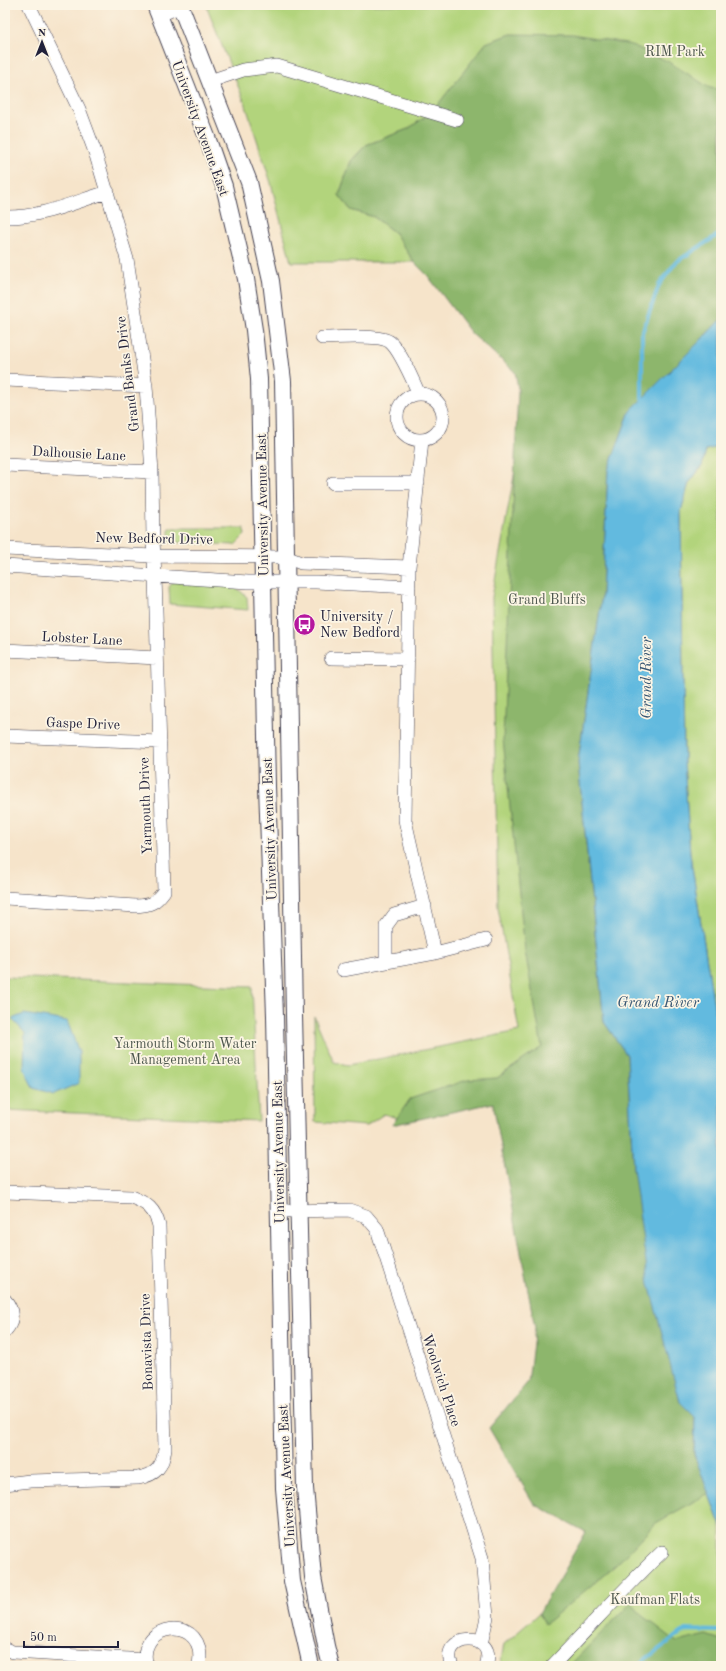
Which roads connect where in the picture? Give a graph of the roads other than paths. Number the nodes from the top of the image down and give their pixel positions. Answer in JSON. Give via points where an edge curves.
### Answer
{"nodes":[{"id":1,"x":29,"y":5,"type":"edge"},
{"id":2,"x":181,"y":5,"type":"edge"},
{"id":3,"x":157,"y":10,"type":"edge"},
{"id":4,"x":210,"y":81,"type":"junction"},
{"id":5,"x":457,"y":120,"type":"dead end"},
{"id":6,"x":108,"y":192,"type":"junction"},
{"id":7,"x":5,"y":217,"type":"edge"},
{"id":8,"x":322,"y":338,"type":"dead end"},
{"id":9,"x":5,"y":380,"type":"edge"},
{"id":10,"x":146,"y":386,"type":"junction"},
{"id":11,"x":419,"y":394,"type":"junction"},
{"id":12,"x":422,"y":440,"type":"junction"},
{"id":13,"x":5,"y":465,"type":"edge"},
{"id":14,"x":152,"y":472,"type":"junction"},
{"id":15,"x":332,"y":483,"type":"dead end"},
{"id":16,"x":418,"y":483,"type":"junction"},
{"id":17,"x":5,"y":549,"type":"edge"},
{"id":18,"x":154,"y":556,"type":"junction"},
{"id":19,"x":263,"y":556,"type":"junction"},
{"id":20,"x":286,"y":557,"type":"junction"},
{"id":21,"x":5,"y":566,"type":"edge"},
{"id":22,"x":409,"y":567,"type":"junction"},
{"id":23,"x":156,"y":576,"type":"junction"},
{"id":24,"x":263,"y":582,"type":"junction"},
{"id":25,"x":294,"y":582,"type":"junction"},
{"id":26,"x":409,"y":587,"type":"junction"},
{"id":27,"x":5,"y":650,"type":"edge"},
{"id":28,"x":157,"y":658,"type":"junction"},
{"id":29,"x":331,"y":658,"type":"dead end"},
{"id":30,"x":408,"y":659,"type":"junction"},
{"id":31,"x":5,"y":736,"type":"edge"},
{"id":32,"x":160,"y":742,"type":"junction"},
{"id":33,"x":5,"y":898,"type":"edge"},
{"id":34,"x":424,"y":906,"type":"junction"},
{"id":35,"x":486,"y":940,"type":"dead end"},
{"id":36,"x":435,"y":953,"type":"junction"},
{"id":37,"x":386,"y":962,"type":"junction"},
{"id":38,"x":343,"y":970,"type":"dead end"},
{"id":39,"x":5,"y":1192,"type":"edge"},
{"id":40,"x":298,"y":1210,"type":"junction"},
{"id":41,"x":279,"y":1211,"type":"junction"},
{"id":42,"x":5,"y":1300,"type":"edge"},
{"id":43,"x":5,"y":1331,"type":"edge"},
{"id":44,"x":5,"y":1484,"type":"edge"},
{"id":45,"x":662,"y":1552,"type":"dead end"},
{"id":46,"x":481,"y":1644,"type":"junction"},
{"id":47,"x":5,"y":1649,"type":"edge"},
{"id":48,"x":146,"y":1663,"type":"edge"},
{"id":49,"x":198,"y":1666,"type":"edge"},
{"id":50,"x":311,"y":1666,"type":"edge"},
{"id":51,"x":331,"y":1666,"type":"edge"},
{"id":52,"x":452,"y":1666,"type":"edge"},
{"id":53,"x":486,"y":1666,"type":"edge"},
{"id":54,"x":552,"y":1666,"type":"edge"}],
"edges":[{"from":1,"to":6,"type":"street","name":"Grand Banks Drive","via":[[79,109]]},
{"from":2,"to":3,"type":"street"},
{"from":2,"to":4,"type":"main road","name":"University Avenue East"},
{"from":3,"to":19,"type":"main road","name":"University Avenue East","via":[[224,186],[246,279],[259,378]]},
{"from":4,"to":5,"type":"street","via":[[243,70],[277,66]]},
{"from":4,"to":20,"type":"main road","name":"University Avenue East","via":[[249,182],[271,281],[283,381]]},
{"from":6,"to":7,"type":"street","via":[[41,213]]},
{"from":6,"to":10,"type":"street","name":"Grand Banks Drive","via":[[127,259]]},
{"from":8,"to":11,"type":"street","via":[[381,338],[390,342]]},
{"from":9,"to":10,"type":"street"},
{"from":10,"to":14,"type":"street","name":"Grand Banks Drive"},
{"from":11,"to":12,"type":"street","via":[[438,402],[443,415],[436,435]]},
{"from":11,"to":12,"type":"street","via":[[412,395],[400,404],[397,419],[402,432],[408,437]]},
{"from":12,"to":16,"type":"street"},
{"from":13,"to":14,"type":"street","name":"Dalhousie Lane"},
{"from":14,"to":18,"type":"street","name":"Grand Banks Drive"},
{"from":15,"to":16,"type":"street"},
{"from":16,"to":22,"type":"street"},
{"from":17,"to":18,"type":"street","name":"New Bedford Drive"},
{"from":18,"to":19,"type":"street","name":"New Bedford Drive"},
{"from":18,"to":23,"type":"street","name":"Yarmouth Drive"},
{"from":19,"to":20,"type":"street","name":"New Bedford Drive"},
{"from":19,"to":24,"type":"main road","name":"University Avenue East"},
{"from":20,"to":22,"type":"street","name":"New Bedford Drive","via":[[301,563]]},
{"from":20,"to":25,"type":"main road","name":"University Avenue East"},
{"from":21,"to":23,"type":"street"},
{"from":22,"to":26,"type":"street"},
{"from":23,"to":24,"type":"street"},
{"from":23,"to":28,"type":"street","name":"Yarmouth Drive"},
{"from":24,"to":25,"type":"street"},
{"from":24,"to":41,"type":"main road","name":"University Avenue East"},
{"from":25,"to":26,"type":"street"},
{"from":25,"to":40,"type":"main road","name":"University Avenue East"},
{"from":26,"to":30,"type":"street"},
{"from":27,"to":28,"type":"street","name":"Lobster Lane"},
{"from":28,"to":32,"type":"street","name":"Yarmouth Drive"},
{"from":29,"to":30,"type":"street"},
{"from":30,"to":34,"type":"street","via":[[405,820]]},
{"from":31,"to":32,"type":"street","name":"Gaspe Drive"},
{"from":32,"to":33,"type":"street","name":"Yarmouth Drive","via":[[164,891],[157,901],[136,906]]},
{"from":34,"to":36,"type":"street"},
{"from":34,"to":37,"type":"street","via":[[394,915],[386,926]]},
{"from":35,"to":36,"type":"street"},
{"from":36,"to":37,"type":"street"},
{"from":37,"to":38,"type":"street"},
{"from":39,"to":44,"type":"street","name":"Bonavista Drive","via":[[131,1197],[144,1202],[156,1215],[160,1234],[165,1448],[159,1468],[149,1476]]},
{"from":40,"to":41,"type":"street","name":"Woolwich Place"},
{"from":40,"to":46,"type":"street","name":"Woolwich Place","via":[[349,1210],[366,1216],[377,1229],[482,1558],[487,1617]]},
{"from":40,"to":51,"type":"main road","name":"University Avenue East","via":[[305,1488],[313,1577]]},
{"from":41,"to":50,"type":"main road","name":"University Avenue East","via":[[284,1488],[292,1581]]},
{"from":42,"to":43,"type":"street","via":[[12,1312],[12,1320]]},
{"from":45,"to":54,"type":"street"},
{"from":46,"to":52,"type":"street","via":[[469,1639],[456,1643],[450,1658]]},
{"from":46,"to":53,"type":"street","via":[[488,1655]]},
{"from":47,"to":48,"type":"street","via":[[13,1652]]},
{"from":48,"to":49,"type":"street","via":[[146,1646],[156,1634],[175,1629],[187,1632],[198,1645]]}]}
